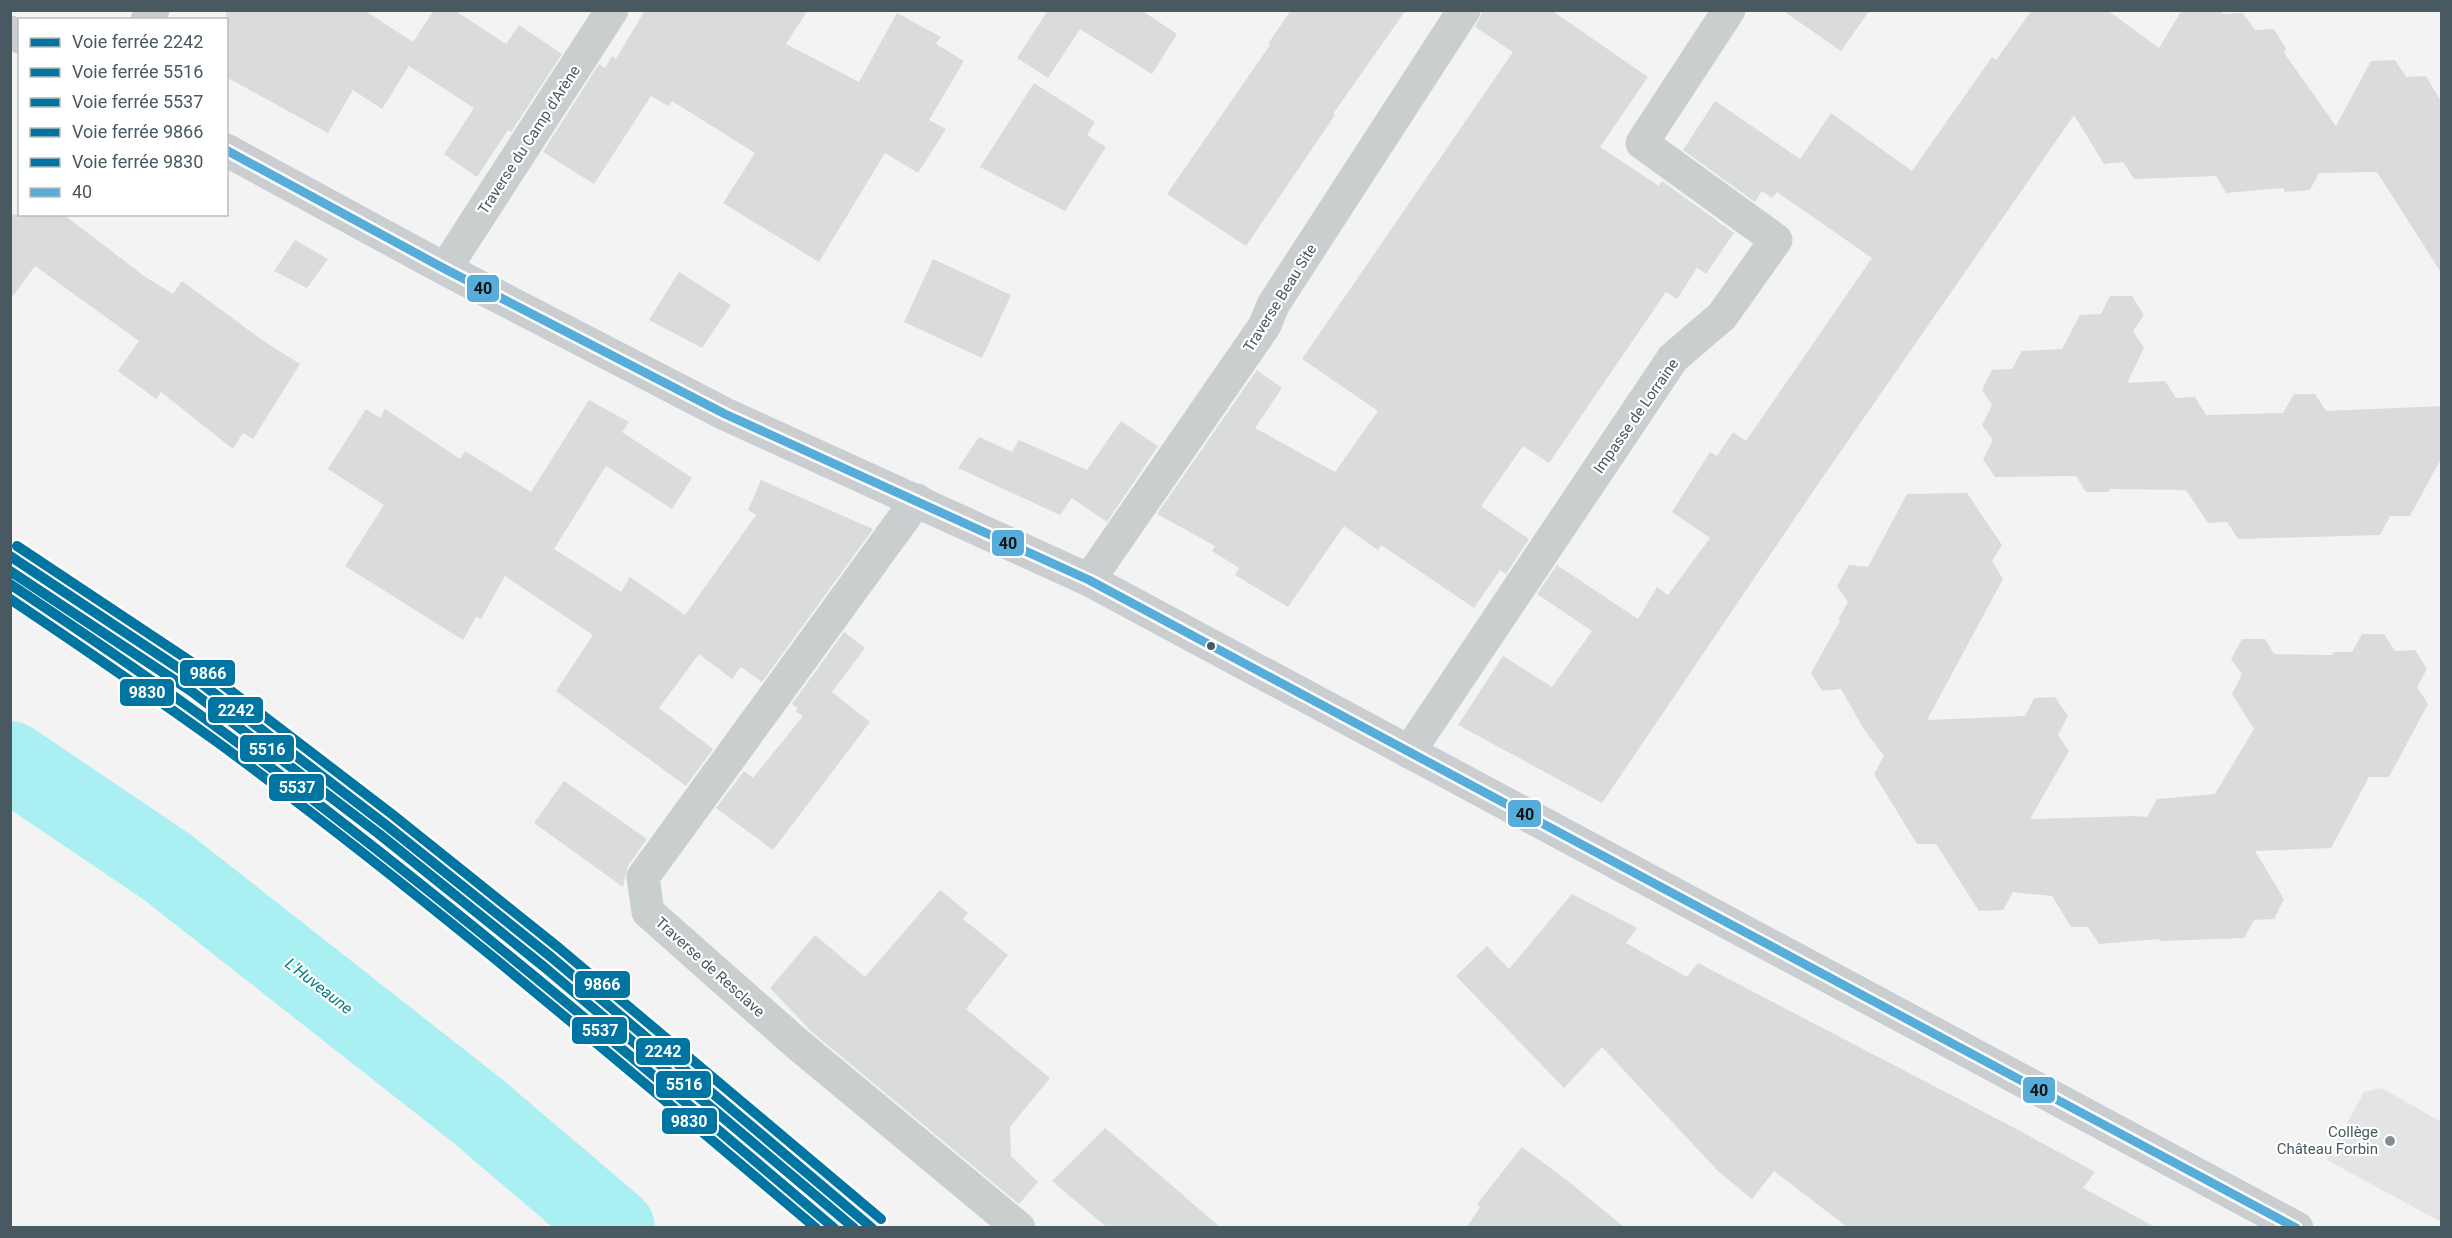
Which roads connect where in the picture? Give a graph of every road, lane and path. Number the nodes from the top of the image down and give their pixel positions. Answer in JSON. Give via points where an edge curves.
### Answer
{"nodes":[{"id":1,"x":612,"y":10,"type":"edge"},
{"id":2,"x":1464,"y":10,"type":"edge"},
{"id":3,"x":1729,"y":10,"type":"edge"},
{"id":4,"x":228,"y":151,"type":"edge"},
{"id":5,"x":445,"y":269,"type":"junction"},
{"id":6,"x":917,"y":500,"type":"junction"},
{"id":7,"x":1089,"y":580,"type":"junction"},
{"id":8,"x":1409,"y":752,"type":"junction"},
{"id":9,"x":1019,"y":1227,"type":"edge"},
{"id":10,"x":2297,"y":1227,"type":"edge"}],
"edges":[{"from":1,"to":5,"type":"street","name":"Traverse du Camp d'Arène"},
{"from":2,"to":7,"type":"street","name":"Traverse Beau Site","via":[[1273,305],[1265,325]]},
{"from":3,"to":8,"type":"street","name":"Impasse de Lorraine","via":[[1642,143],[1776,240],[1722,316],[1673,358]]},
{"from":4,"to":5,"type":"street"},
{"from":5,"to":6,"type":"street","via":[[724,414]]},
{"from":6,"to":7,"type":"street"},
{"from":6,"to":9,"type":"street","name":"Traverse de Resclave","via":[[643,877],[648,912],[795,1042]]},
{"from":7,"to":8,"type":"street"},
{"from":8,"to":10,"type":"street"}]}
